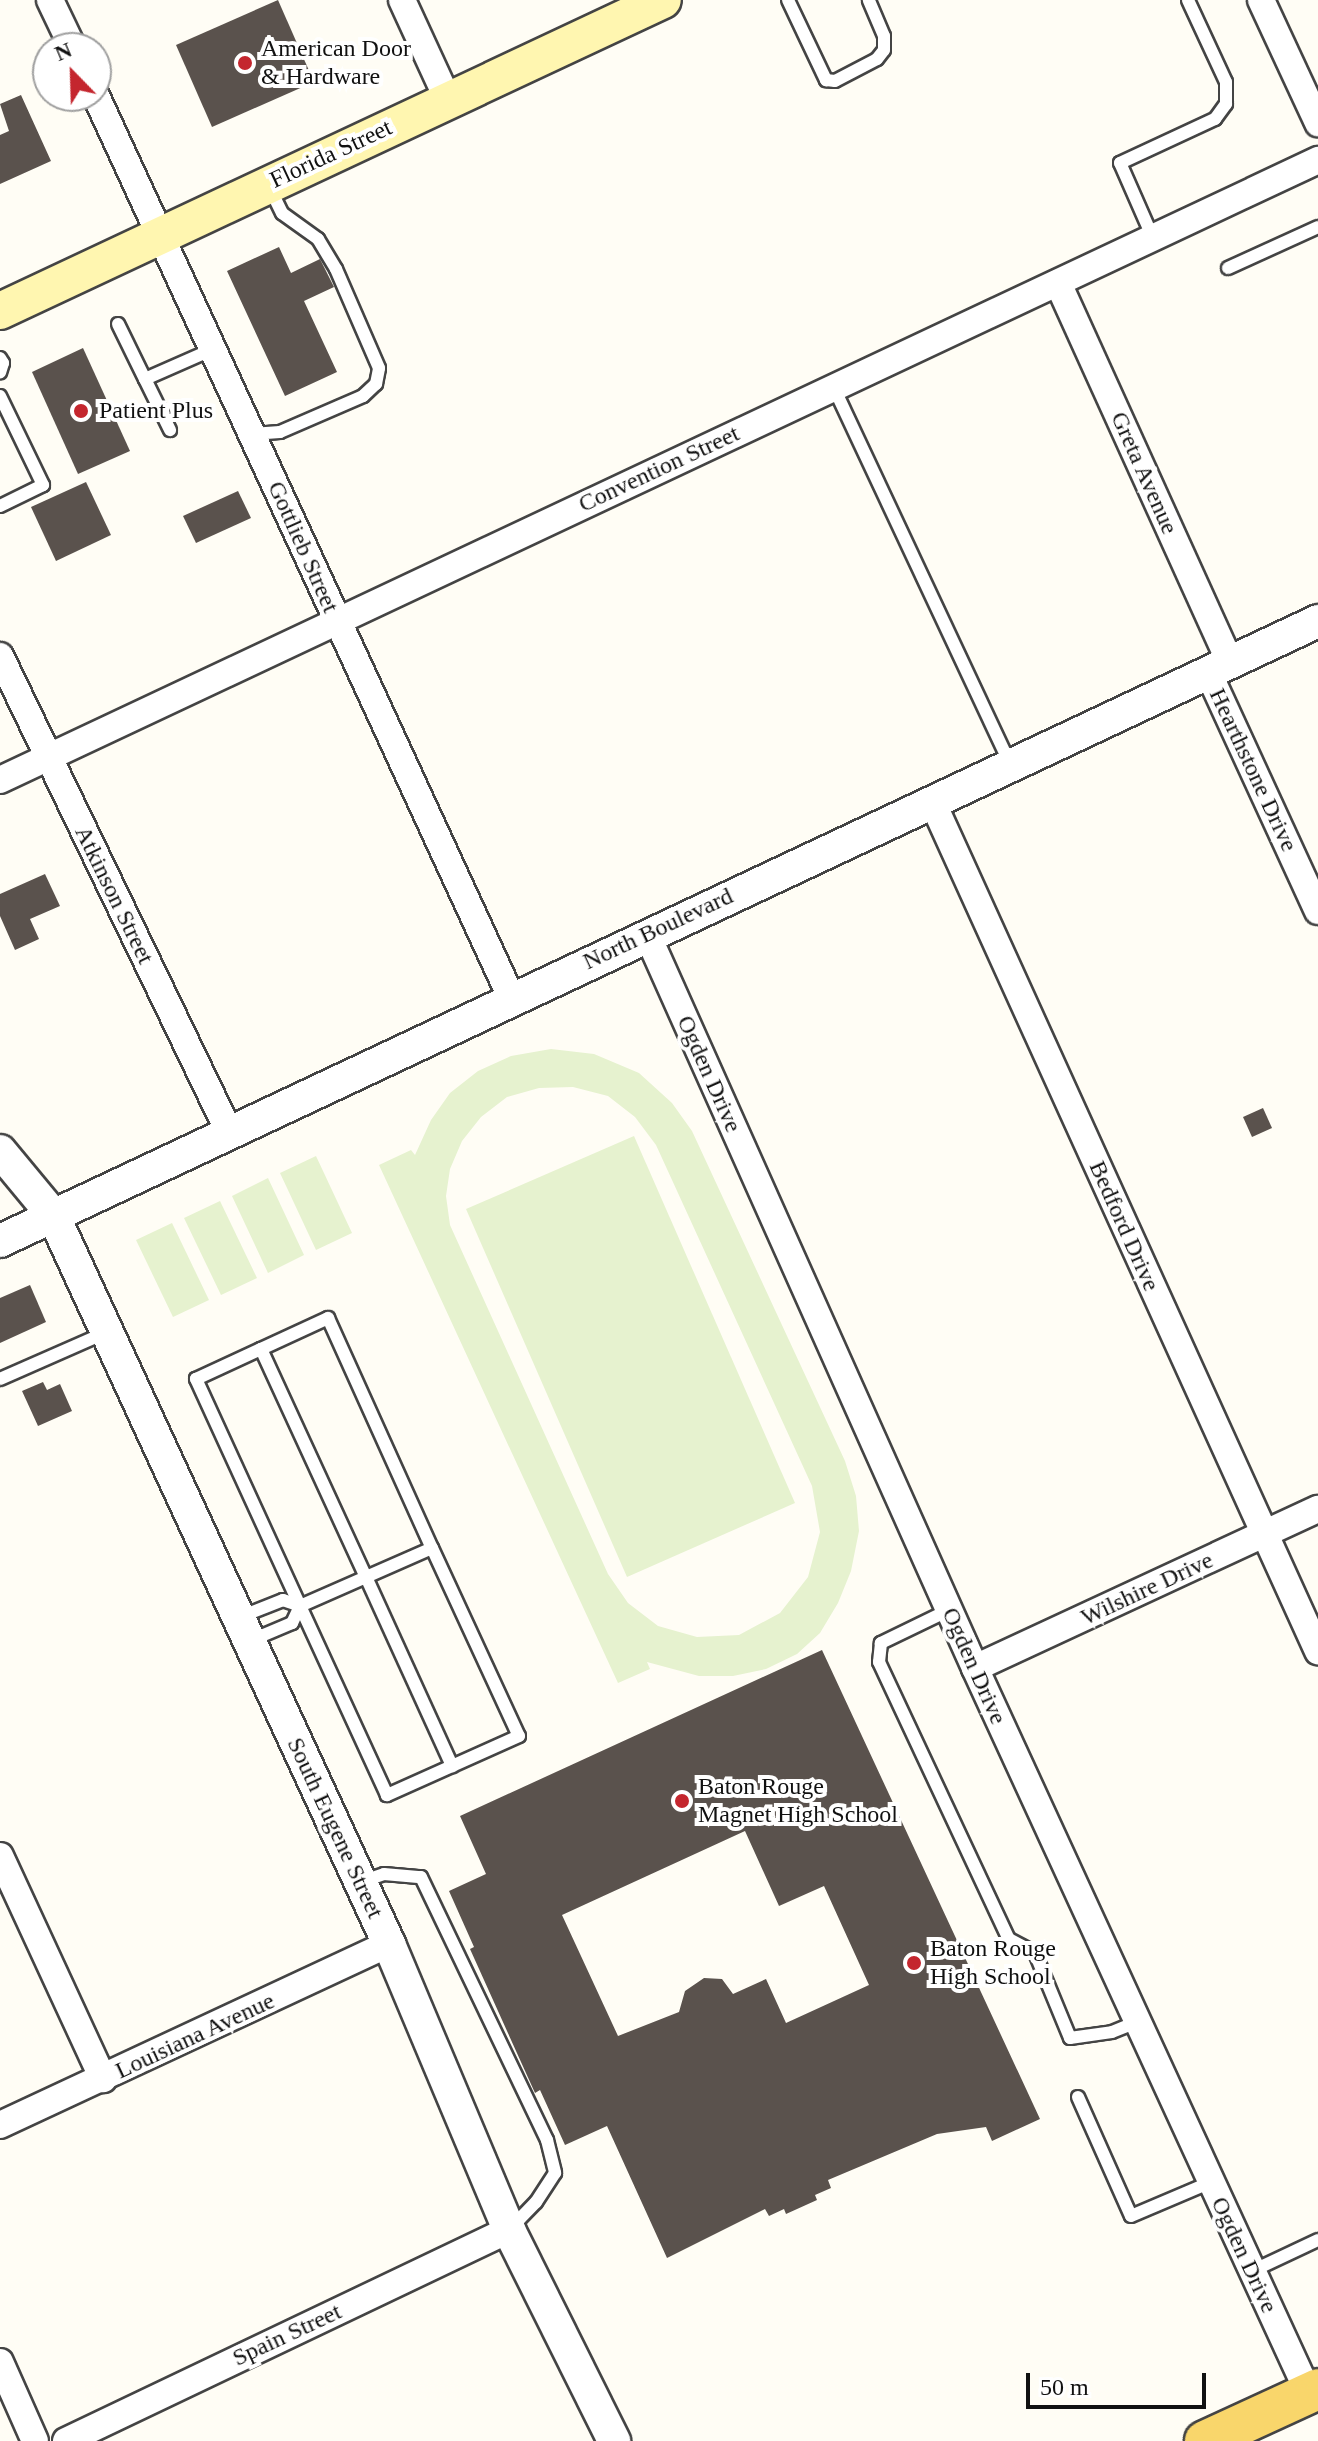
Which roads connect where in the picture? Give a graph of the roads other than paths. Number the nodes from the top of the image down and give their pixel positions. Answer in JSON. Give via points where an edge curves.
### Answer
{"nodes":[{"id":1,"x":50,"y":0,"type":"edge"},
{"id":2,"x":402,"y":0,"type":"edge"},
{"id":3,"x":788,"y":0,"type":"edge"},
{"id":4,"x":869,"y":0,"type":"edge"},
{"id":5,"x":1188,"y":0,"type":"edge"},
{"id":6,"x":1261,"y":0,"type":"edge"},
{"id":7,"x":655,"y":2,"type":"edge"},
{"id":8,"x":65,"y":32,"type":"edge"},
{"id":9,"x":448,"y":100,"type":"junction"},
{"id":10,"x":104,"y":112,"type":"edge"},
{"id":11,"x":1318,"y":123,"type":"edge"},
{"id":12,"x":1318,"y":160,"type":"edge"},
{"id":13,"x":268,"y":184,"type":"junction"},
{"id":14,"x":1318,"y":227,"type":"edge"},
{"id":15,"x":161,"y":234,"type":"junction"},
{"id":16,"x":1153,"y":238,"type":"junction"},
{"id":17,"x":1228,"y":268,"type":"dead end"},
{"id":18,"x":1058,"y":283,"type":"junction"},
{"id":19,"x":0,"y":311,"type":"edge"},
{"id":20,"x":118,"y":324,"type":"dead end"},
{"id":21,"x":213,"y":349,"type":"junction"},
{"id":22,"x":0,"y":358,"type":"edge"},
{"id":23,"x":0,"y":373,"type":"edge"},
{"id":24,"x":145,"y":379,"type":"junction"},
{"id":25,"x":834,"y":388,"type":"junction"},
{"id":26,"x":0,"y":396,"type":"edge"},
{"id":27,"x":170,"y":430,"type":"dead end"},
{"id":28,"x":252,"y":434,"type":"junction"},
{"id":29,"x":0,"y":506,"type":"edge"},
{"id":30,"x":336,"y":620,"type":"junction"},
{"id":31,"x":1318,"y":621,"type":"edge"},
{"id":32,"x":0,"y":656,"type":"edge"},
{"id":33,"x":1219,"y":668,"type":"junction"},
{"id":34,"x":47,"y":758,"type":"junction"},
{"id":35,"x":1010,"y":764,"type":"junction"},
{"id":36,"x":0,"y":780,"type":"edge"},
{"id":37,"x":932,"y":801,"type":"junction"},
{"id":38,"x":1318,"y":911,"type":"edge"},
{"id":39,"x":647,"y":934,"type":"junction"},
{"id":40,"x":511,"y":997,"type":"junction"},
{"id":41,"x":230,"y":1134,"type":"junction"},
{"id":42,"x":0,"y":1151,"type":"edge"},
{"id":43,"x":53,"y":1215,"type":"junction"},
{"id":44,"x":0,"y":1241,"type":"edge"},
{"id":45,"x":107,"y":1332,"type":"junction"},
{"id":46,"x":261,"y":1349,"type":"junction"},
{"id":47,"x":0,"y":1379,"type":"edge"},
{"id":48,"x":1318,"y":1509,"type":"edge"},
{"id":49,"x":1264,"y":1535,"type":"junction"},
{"id":50,"x":432,"y":1548,"type":"junction"},
{"id":51,"x":366,"y":1577,"type":"junction"},
{"id":52,"x":300,"y":1606,"type":"junction"},
{"id":53,"x":949,"y":1610,"type":"junction"},
{"id":54,"x":244,"y":1630,"type":"junction"},
{"id":55,"x":1318,"y":1651,"type":"edge"},
{"id":56,"x":975,"y":1668,"type":"junction"},
{"id":57,"x":452,"y":1766,"type":"junction"},
{"id":58,"x":0,"y":1856,"type":"edge"},
{"id":59,"x":360,"y":1882,"type":"junction"},
{"id":60,"x":389,"y":1944,"type":"junction"},
{"id":61,"x":1137,"y":2022,"type":"junction"},
{"id":62,"x":103,"y":2079,"type":"junction"},
{"id":63,"x":1078,"y":2097,"type":"dead end"},
{"id":64,"x":0,"y":2125,"type":"edge"},
{"id":65,"x":1211,"y":2182,"type":"junction"},
{"id":66,"x":509,"y":2230,"type":"junction"},
{"id":67,"x":1318,"y":2240,"type":"edge"},
{"id":68,"x":1252,"y":2271,"type":"junction"},
{"id":69,"x":0,"y":2362,"type":"edge"},
{"id":70,"x":1313,"y":2392,"type":"edge"},
{"id":71,"x":35,"y":2441,"type":"edge"},
{"id":72,"x":66,"y":2441,"type":"edge"},
{"id":73,"x":614,"y":2441,"type":"edge"},
{"id":74,"x":1205,"y":2441,"type":"edge"}],
"edges":[{"from":1,"to":8,"type":"street"},
{"from":2,"to":9,"type":"street"},
{"from":3,"to":4,"type":"lane","via":[[826,80],[835,81],[884,50],[884,36]]},
{"from":5,"to":16,"type":"lane","via":[[1226,82],[1226,104],[1215,119],[1120,163]]},
{"from":6,"to":11,"type":"street"},
{"from":7,"to":9,"type":"main road","name":"Florida Street"},
{"from":9,"to":13,"type":"main road","name":"Florida Street"},
{"from":10,"to":15,"type":"street","name":"Gottlieb Street"},
{"from":12,"to":16,"type":"street","name":"Convention Street"},
{"from":13,"to":15,"type":"main road","name":"Florida Street"},
{"from":13,"to":28,"type":"lane","via":[[282,213],[318,239],[379,368],[376,384],[363,396],[280,432]]},
{"from":14,"to":17,"type":"lane"},
{"from":15,"to":19,"type":"main road","name":"Florida Street"},
{"from":15,"to":21,"type":"street","name":"Gottlieb Street"},
{"from":16,"to":18,"type":"street","name":"Convention Street"},
{"from":18,"to":25,"type":"street","name":"Convention Street"},
{"from":18,"to":33,"type":"street","name":"Greta Avenue"},
{"from":20,"to":24,"type":"lane"},
{"from":21,"to":24,"type":"lane"},
{"from":21,"to":28,"type":"street","name":"Gottlieb Street"},
{"from":22,"to":23,"type":"lane"},
{"from":24,"to":27,"type":"lane"},
{"from":25,"to":30,"type":"street","name":"Convention Street"},
{"from":25,"to":35,"type":"lane"},
{"from":26,"to":29,"type":"lane","via":[[43,485]]},
{"from":28,"to":30,"type":"street","name":"Gottlieb Street"},
{"from":30,"to":34,"type":"street","name":"Convention Street"},
{"from":30,"to":40,"type":"street","name":"Gottlieb Street"},
{"from":31,"to":33,"type":"street","name":"North Boulevard"},
{"from":32,"to":34,"type":"street","name":"Atkinson Street"},
{"from":33,"to":35,"type":"street","name":"North Boulevard"},
{"from":33,"to":38,"type":"street","name":"Hearthstone Drive"},
{"from":34,"to":36,"type":"street","name":"Convention Street"},
{"from":34,"to":41,"type":"street","name":"Atkinson Street"},
{"from":35,"to":37,"type":"street","name":"North Boulevard"},
{"from":37,"to":39,"type":"street","name":"North Boulevard"},
{"from":37,"to":49,"type":"street","name":"Bedford Drive"},
{"from":39,"to":40,"type":"street","name":"North Boulevard"},
{"from":39,"to":53,"type":"street","name":"Ogden Drive"},
{"from":40,"to":41,"type":"street","name":"North Boulevard"},
{"from":41,"to":43,"type":"street","name":"North Boulevard"},
{"from":42,"to":43,"type":"street","name":"South Eugene Street"},
{"from":43,"to":44,"type":"street","name":"North Boulevard"},
{"from":43,"to":45,"type":"street","name":"South Eugene Street"},
{"from":45,"to":47,"type":"lane"},
{"from":45,"to":54,"type":"street","name":"South Eugene Street"},
{"from":46,"to":50,"type":"lane","via":[[328,1318]]},
{"from":46,"to":51,"type":"lane"},
{"from":46,"to":52,"type":"lane","via":[[196,1379]]},
{"from":48,"to":49,"type":"street","name":"Wilshire Drive"},
{"from":49,"to":55,"type":"street","name":"Bedford Drive"},
{"from":49,"to":56,"type":"street","name":"Wilshire Drive"},
{"from":50,"to":51,"type":"lane"},
{"from":50,"to":57,"type":"lane","via":[[519,1736]]},
{"from":51,"to":52,"type":"lane"},
{"from":51,"to":57,"type":"lane"},
{"from":52,"to":54,"type":"lane","via":[[283,1600]]},
{"from":52,"to":54,"type":"lane","via":[[292,1623]]},
{"from":52,"to":57,"type":"lane","via":[[387,1795]]},
{"from":53,"to":56,"type":"street","name":"Ogden Drive"},
{"from":53,"to":61,"type":"lane","via":[[881,1643],[879,1662],[1009,1939],[1035,1953],[1070,2038]]},
{"from":54,"to":59,"type":"street","name":"South Eugene Street"},
{"from":56,"to":61,"type":"street","name":"Ogden Drive"},
{"from":58,"to":62,"type":"street"},
{"from":59,"to":60,"type":"street","name":"South Eugene Street"},
{"from":59,"to":66,"type":"lane","via":[[384,1874],[421,1877],[547,2140],[555,2173]]},
{"from":60,"to":62,"type":"street","name":"Louisiana Avenue"},
{"from":60,"to":66,"type":"street","name":"South Eugene Street"},
{"from":61,"to":65,"type":"street","name":"Ogden Drive"},
{"from":62,"to":64,"type":"street","name":"Louisiana Avenue"},
{"from":63,"to":65,"type":"lane","via":[[1131,2216]]},
{"from":65,"to":68,"type":"street","name":"Ogden Drive"},
{"from":66,"to":72,"type":"street","name":"Spain Street"},
{"from":66,"to":73,"type":"street","name":"South Eugene Street"},
{"from":67,"to":68,"type":"lane"},
{"from":68,"to":70,"type":"street","name":"Ogden Drive"},
{"from":69,"to":71,"type":"street"},
{"from":70,"to":74,"type":"main road"}]}
